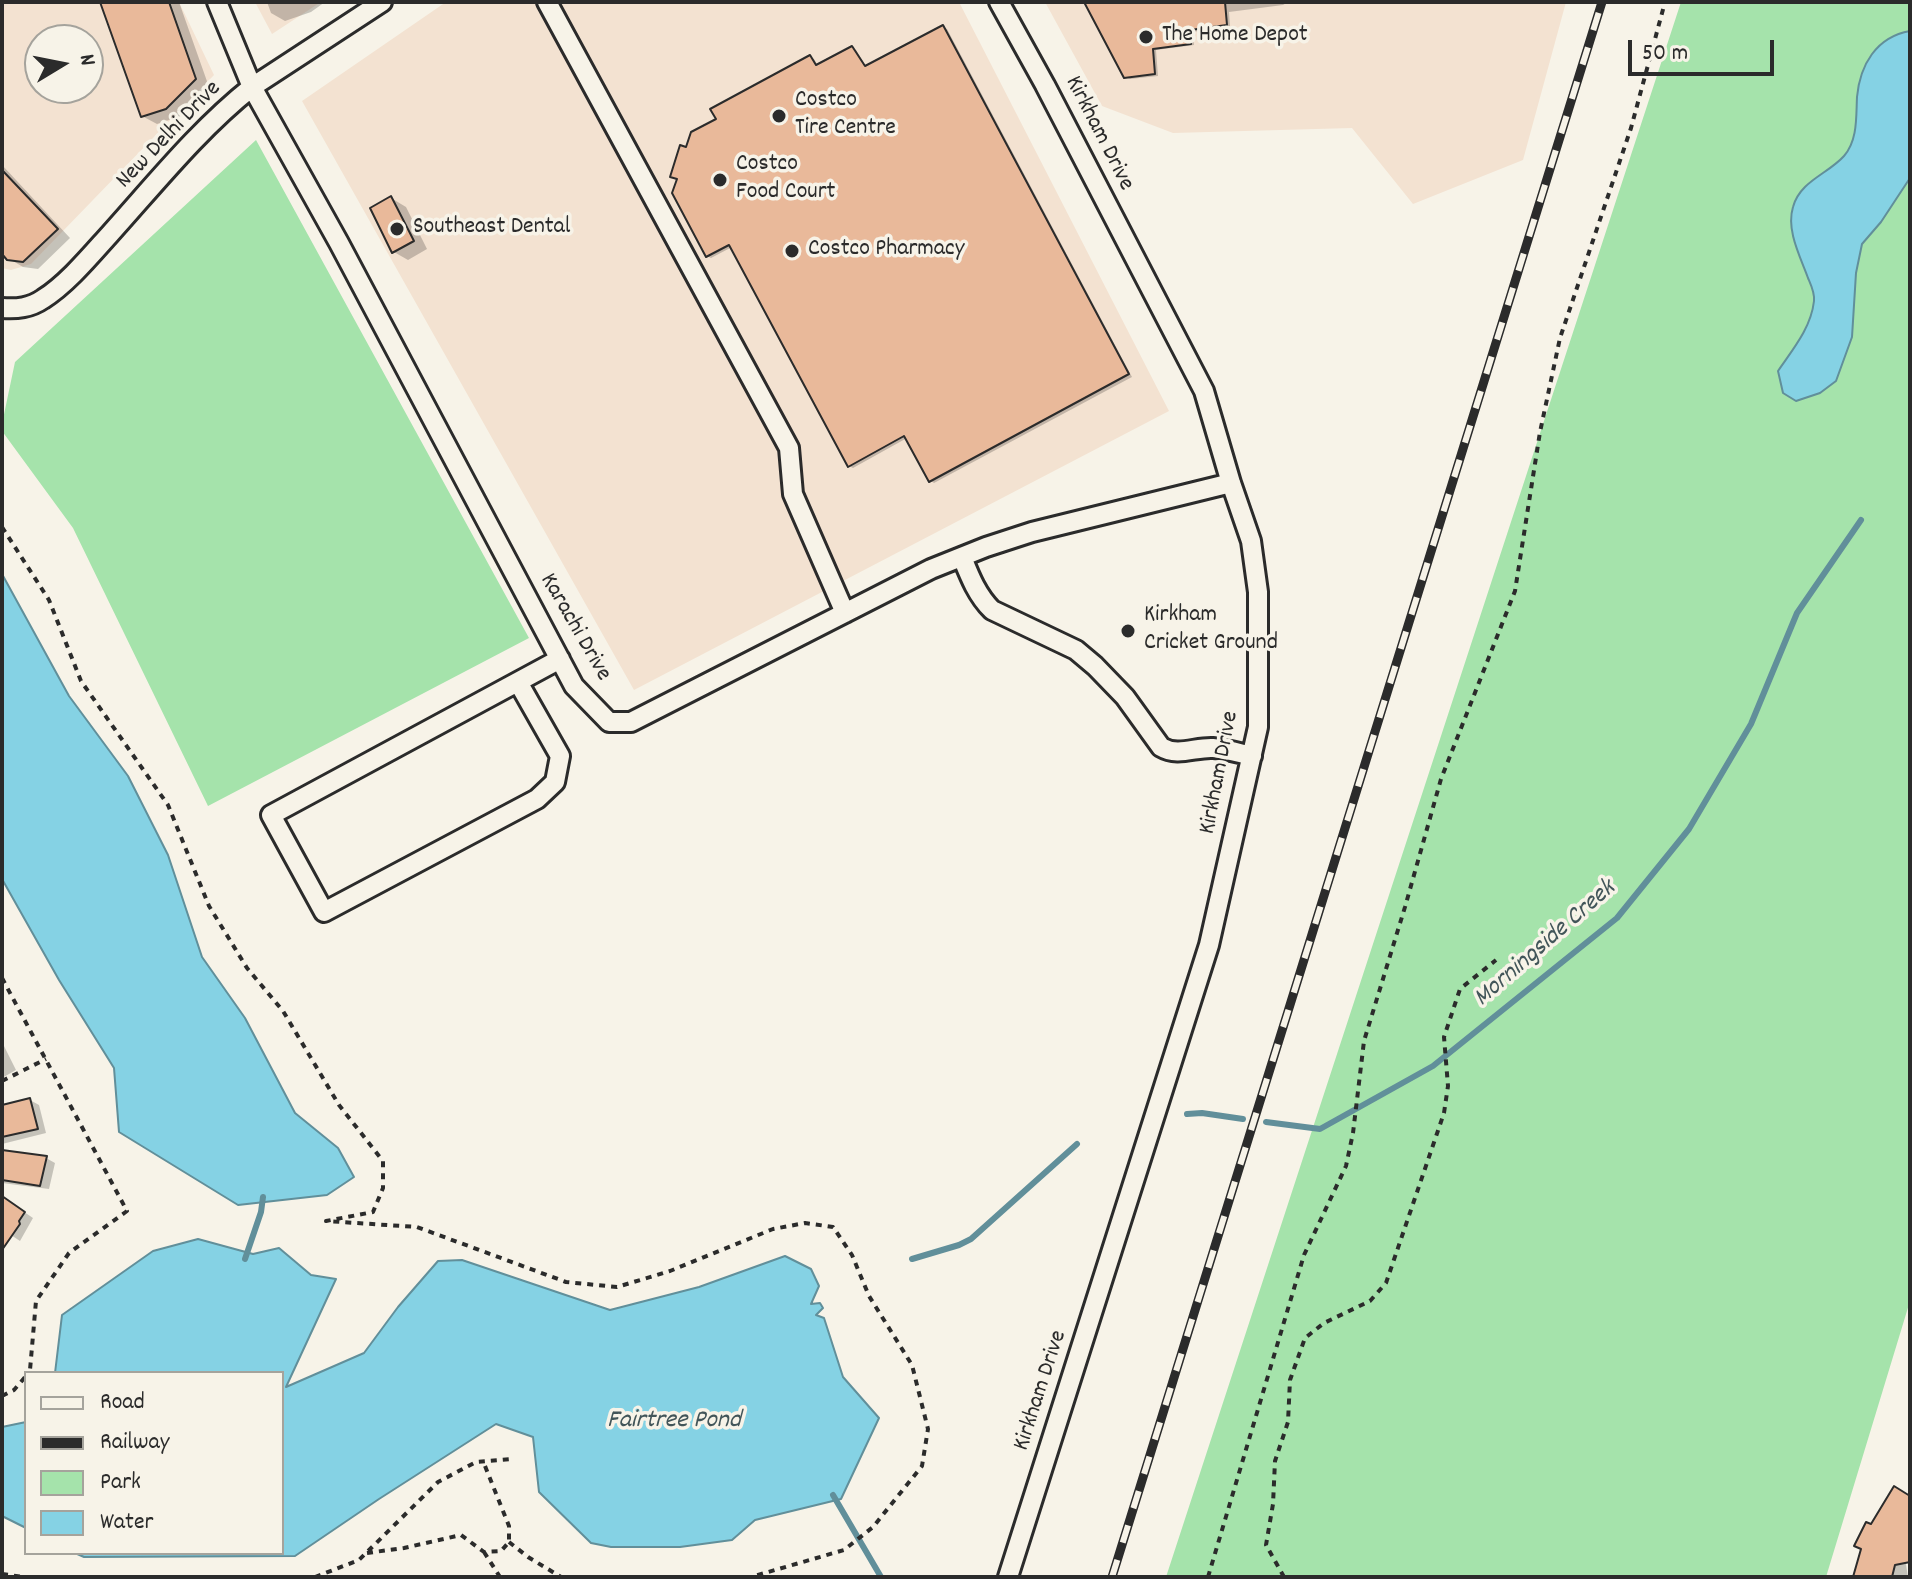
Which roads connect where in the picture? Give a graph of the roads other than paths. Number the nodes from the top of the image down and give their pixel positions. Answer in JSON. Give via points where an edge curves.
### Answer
{"nodes":[{"id":1,"x":217,"y":2,"type":"edge"},
{"id":2,"x":382,"y":2,"type":"edge"},
{"id":3,"x":547,"y":2,"type":"edge"},
{"id":4,"x":999,"y":2,"type":"edge"},
{"id":5,"x":252,"y":87,"type":"junction"},
{"id":6,"x":2,"y":308,"type":"edge"},
{"id":7,"x":1231,"y":483,"type":"junction"},
{"id":8,"x":962,"y":557,"type":"junction"},
{"id":9,"x":845,"y":613,"type":"junction"},
{"id":10,"x":560,"y":659,"type":"junction"},
{"id":11,"x":518,"y":682,"type":"junction"},
{"id":12,"x":1252,"y":756,"type":"junction"},
{"id":13,"x":1008,"y":1577,"type":"edge"}],
"edges":[{"from":1,"to":5,"type":"street","name":"Karachi Drive"},
{"from":2,"to":5,"type":"street","name":"New Delhi Drive"},
{"from":3,"to":9,"type":"street","via":[[789,448],[793,494]]},
{"from":4,"to":7,"type":"street","name":"Kirkham Drive","via":[[1204,391]]},
{"from":5,"to":6,"type":"street","name":"New Delhi Drive","via":[[195,140],[66,280],[43,300],[21,309]]},
{"from":5,"to":10,"type":"street","name":"Karachi Drive"},
{"from":7,"to":8,"type":"street","name":"Karachi Drive","via":[[1032,532]]},
{"from":7,"to":12,"type":"street","name":"Kirkham Drive","via":[[1251,541],[1258,592],[1258,727]]},
{"from":8,"to":9,"type":"street","name":"Karachi Drive"},
{"from":8,"to":12,"type":"street","via":[[972,583],[992,610],[1076,650],[1125,697],[1161,747],[1176,752],[1217,748]]},
{"from":9,"to":10,"type":"street","name":"Karachi Drive","via":[[631,722],[609,722],[574,686]]},
{"from":10,"to":11,"type":"street"},
{"from":11,"to":11,"type":"street","via":[[271,815],[324,912],[537,799],[555,782],[560,756]]},
{"from":12,"to":13,"type":"street","name":"Kirkham Drive","via":[[1209,945]]}]}
